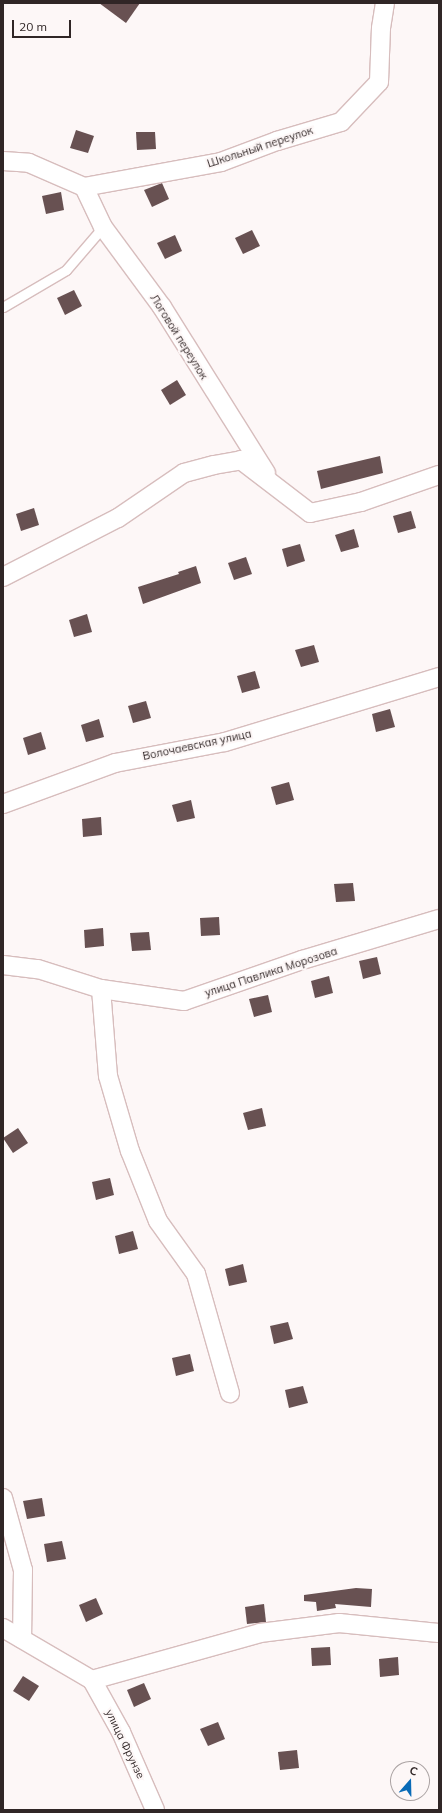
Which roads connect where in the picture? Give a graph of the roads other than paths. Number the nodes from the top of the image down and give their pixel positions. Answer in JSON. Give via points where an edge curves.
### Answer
{"nodes":[{"id":1,"x":385,"y":3,"type":"edge"},
{"id":2,"x":3,"y":161,"type":"edge"},
{"id":3,"x":84,"y":187,"type":"junction"},
{"id":4,"x":103,"y":227,"type":"junction"},
{"id":5,"x":3,"y":307,"type":"edge"},
{"id":6,"x":439,"y":475,"type":"edge"},
{"id":7,"x":274,"y":486,"type":"junction"},
{"id":8,"x":3,"y":577,"type":"edge"},
{"id":9,"x":439,"y":677,"type":"edge"},
{"id":10,"x":3,"y":804,"type":"edge"},
{"id":11,"x":439,"y":919,"type":"edge"},
{"id":12,"x":3,"y":965,"type":"edge"},
{"id":13,"x":101,"y":989,"type":"junction"},
{"id":14,"x":230,"y":1393,"type":"dead end"},
{"id":15,"x":3,"y":1498,"type":"edge"},
{"id":16,"x":3,"y":1628,"type":"edge"},
{"id":17,"x":439,"y":1632,"type":"edge"},
{"id":18,"x":22,"y":1639,"type":"junction"},
{"id":19,"x":92,"y":1680,"type":"junction"},
{"id":20,"x":154,"y":1810,"type":"edge"}],
"edges":[{"from":1,"to":3,"type":"street","name":"Школьный переулок","via":[[381,28],[379,82],[341,122],[277,141],[221,162]]},
{"from":2,"to":3,"type":"street","via":[[29,164]]},
{"from":3,"to":4,"type":"street","name":"Логовой переулок"},
{"from":4,"to":5,"type":"lane","via":[[66,270]]},
{"from":4,"to":7,"type":"street","name":"Логовой переулок","via":[[162,307]]},
{"from":6,"to":7,"type":"street","name":"Логовой переулок","via":[[361,502],[310,513]]},
{"from":7,"to":8,"type":"street","name":"Логовой переулок","via":[[242,460],[184,473],[118,518]]},
{"from":9,"to":10,"type":"street","name":"Волочаевская улица","via":[[225,742],[115,763]]},
{"from":11,"to":13,"type":"street","name":"улица Павлика Морозова","via":[[302,960],[184,1001]]},
{"from":12,"to":13,"type":"street","name":"улица Павлика Морозова","via":[[38,969]]},
{"from":13,"to":14,"type":"street","via":[[108,1076],[130,1151],[158,1220],[196,1274]]},
{"from":15,"to":18,"type":"street","via":[[23,1570]]},
{"from":16,"to":18,"type":"street"},
{"from":17,"to":19,"type":"street","via":[[339,1623],[260,1634]]},
{"from":18,"to":19,"type":"street"},
{"from":19,"to":20,"type":"street","name":"улица Фрунзе","via":[[121,1732]]}]}
